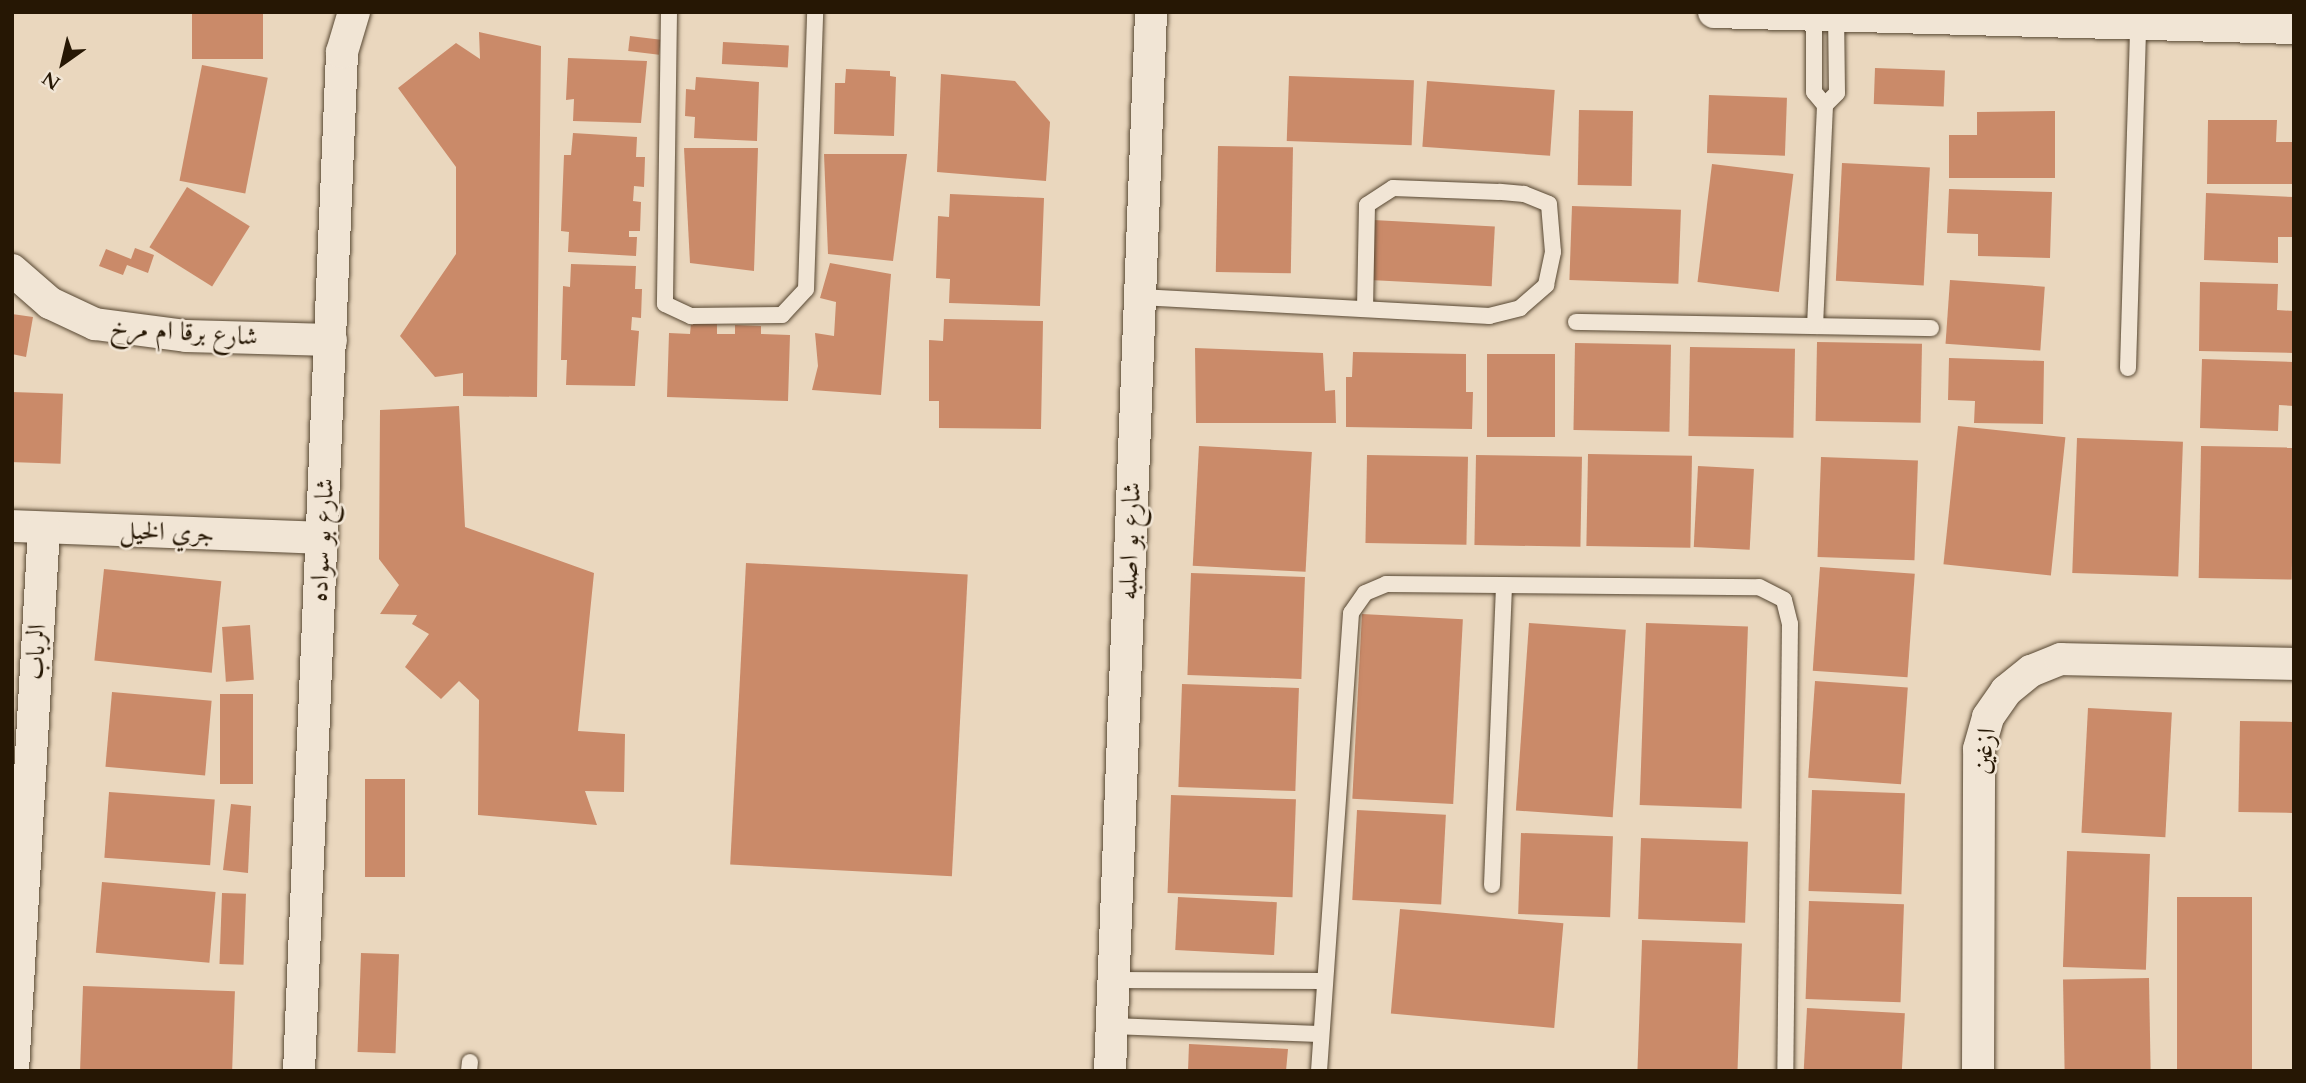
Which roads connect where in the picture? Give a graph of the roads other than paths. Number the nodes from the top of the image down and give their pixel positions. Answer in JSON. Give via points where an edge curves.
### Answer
{"nodes":[{"id":1,"x":355,"y":12,"type":"edge"},
{"id":2,"x":669,"y":12,"type":"edge"},
{"id":3,"x":815,"y":12,"type":"edge"},
{"id":4,"x":1151,"y":12,"type":"edge"},
{"id":5,"x":1714,"y":12,"type":"edge"},
{"id":6,"x":1825,"y":16,"type":"junction"},
{"id":7,"x":2138,"y":23,"type":"junction"},
{"id":8,"x":2294,"y":28,"type":"edge"},
{"id":9,"x":1825,"y":104,"type":"junction"},
{"id":10,"x":12,"y":270,"type":"edge"},
{"id":11,"x":1140,"y":297,"type":"junction"},
{"id":12,"x":1365,"y":307,"type":"junction"},
{"id":13,"x":1576,"y":322,"type":"dead end"},
{"id":14,"x":1815,"y":326,"type":"junction"},
{"id":15,"x":1931,"y":328,"type":"dead end"},
{"id":16,"x":331,"y":340,"type":"junction"},
{"id":17,"x":2129,"y":368,"type":"dead end"},
{"id":18,"x":12,"y":526,"type":"edge"},
{"id":19,"x":44,"y":528,"type":"junction"},
{"id":20,"x":322,"y":538,"type":"junction"},
{"id":21,"x":1504,"y":585,"type":"junction"},
{"id":22,"x":2294,"y":664,"type":"edge"},
{"id":23,"x":22,"y":747,"type":"edge"},
{"id":24,"x":1492,"y":885,"type":"dead end"},
{"id":25,"x":15,"y":978,"type":"edge"},
{"id":26,"x":1111,"y":980,"type":"junction"},
{"id":27,"x":1322,"y":981,"type":"junction"},
{"id":28,"x":1112,"y":1026,"type":"junction"},
{"id":29,"x":1319,"y":1034,"type":"junction"},
{"id":30,"x":13,"y":1071,"type":"edge"},
{"id":31,"x":299,"y":1071,"type":"edge"},
{"id":32,"x":1110,"y":1071,"type":"edge"},
{"id":33,"x":1319,"y":1071,"type":"edge"},
{"id":34,"x":1785,"y":1071,"type":"edge"},
{"id":35,"x":1978,"y":1071,"type":"edge"}],
"edges":[{"from":1,"to":16,"type":"street","name":"شارع بو سواده","via":[[342,52]]},
{"from":2,"to":3,"type":"lane","via":[[665,304],[691,316],[782,316],[806,289]]},
{"from":4,"to":11,"type":"street","name":"شارع بو اصلبه"},
{"from":5,"to":6,"type":"street"},
{"from":6,"to":7,"type":"street"},
{"from":6,"to":9,"type":"lane","via":[[1814,92]]},
{"from":6,"to":9,"type":"lane","via":[[1837,93]]},
{"from":7,"to":8,"type":"street"},
{"from":7,"to":17,"type":"lane"},
{"from":9,"to":14,"type":"lane"},
{"from":10,"to":16,"type":"street","name":"شارع برقا ام مرخ","via":[[50,303],[95,324],[186,336]]},
{"from":11,"to":12,"type":"lane"},
{"from":11,"to":26,"type":"street","name":"شارع بو اصلبه"},
{"from":12,"to":12,"type":"lane","via":[[1489,316],[1520,308],[1546,285],[1553,252],[1549,204],[1524,194],[1394,188],[1367,205]]},
{"from":13,"to":14,"type":"lane"},
{"from":14,"to":15,"type":"lane"},
{"from":16,"to":20,"type":"street","name":"شارع بو سواده"},
{"from":18,"to":19,"type":"street","name":"جري الخيل"},
{"from":19,"to":20,"type":"street","name":"جري الخيل"},
{"from":19,"to":23,"type":"street","name":"الرباب"},
{"from":20,"to":31,"type":"street","name":"شارع بو سواده"},
{"from":21,"to":24,"type":"lane"},
{"from":21,"to":27,"type":"lane","via":[[1386,584],[1365,593],[1351,613]]},
{"from":21,"to":34,"type":"lane","via":[[1759,587],[1784,600],[1790,624]]},
{"from":22,"to":35,"type":"street","name":"ازغين","via":[[2061,659],[2031,671],[2006,691],[1988,717],[1979,748]]},
{"from":23,"to":25,"type":"street","name":"الرباب"},
{"from":25,"to":30,"type":"street","name":"الرباب"},
{"from":26,"to":27,"type":"lane"},
{"from":26,"to":28,"type":"street","name":"شارع بو اصلبه"},
{"from":27,"to":29,"type":"lane"},
{"from":28,"to":29,"type":"lane"},
{"from":28,"to":32,"type":"street","name":"شارع بو اصلبه"},
{"from":29,"to":33,"type":"lane"}]}
